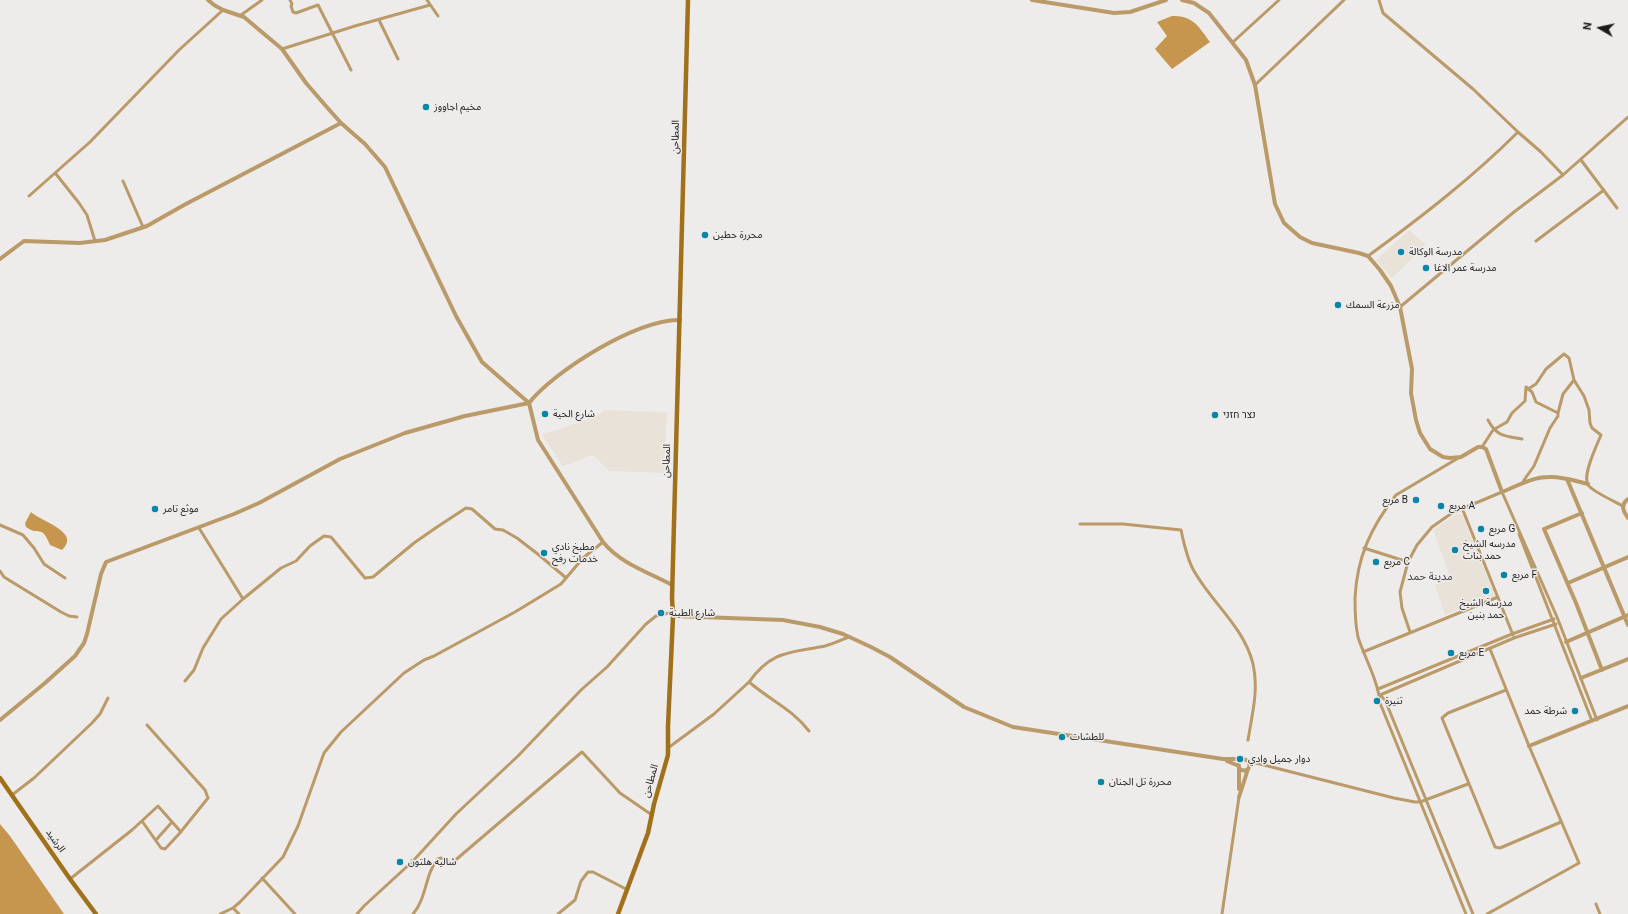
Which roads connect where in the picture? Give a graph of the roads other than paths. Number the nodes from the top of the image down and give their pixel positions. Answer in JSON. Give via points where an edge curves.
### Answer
{"nodes":[{"id":1,"x":208,"y":0,"type":"edge"},
{"id":2,"x":262,"y":0,"type":"edge"},
{"id":3,"x":290,"y":0,"type":"edge"},
{"id":4,"x":427,"y":0,"type":"edge"},
{"id":5,"x":688,"y":0,"type":"edge"},
{"id":6,"x":1032,"y":0,"type":"edge"},
{"id":7,"x":1166,"y":0,"type":"edge"},
{"id":8,"x":1182,"y":0,"type":"edge"},
{"id":9,"x":1279,"y":0,"type":"edge"},
{"id":10,"x":1344,"y":0,"type":"edge"},
{"id":11,"x":1379,"y":0,"type":"edge"},
{"id":12,"x":430,"y":5,"type":"junction"},
{"id":13,"x":223,"y":10,"type":"junction"},
{"id":14,"x":241,"y":16,"type":"junction"},
{"id":15,"x":438,"y":16,"type":"dead end"},
{"id":16,"x":379,"y":20,"type":"junction"},
{"id":17,"x":332,"y":32,"type":"junction"},
{"id":18,"x":1233,"y":42,"type":"junction"},
{"id":19,"x":282,"y":49,"type":"junction"},
{"id":20,"x":398,"y":59,"type":"dead end"},
{"id":21,"x":351,"y":70,"type":"dead end"},
{"id":22,"x":1255,"y":85,"type":"junction"},
{"id":23,"x":1628,"y":117,"type":"edge"},
{"id":24,"x":341,"y":123,"type":"junction"},
{"id":25,"x":1518,"y":132,"type":"junction"},
{"id":26,"x":1581,"y":160,"type":"junction"},
{"id":27,"x":56,"y":174,"type":"junction"},
{"id":28,"x":1563,"y":175,"type":"junction"},
{"id":29,"x":124,"y":181,"type":"dead end"},
{"id":30,"x":1604,"y":190,"type":"junction"},
{"id":31,"x":29,"y":196,"type":"dead end"},
{"id":32,"x":1617,"y":208,"type":"dead end"},
{"id":33,"x":143,"y":227,"type":"junction"},
{"id":34,"x":94,"y":241,"type":"junction"},
{"id":35,"x":1536,"y":241,"type":"dead end"},
{"id":36,"x":1368,"y":256,"type":"junction"},
{"id":37,"x":0,"y":259,"type":"edge"},
{"id":38,"x":1400,"y":307,"type":"junction"},
{"id":39,"x":680,"y":320,"type":"junction"},
{"id":40,"x":1574,"y":380,"type":"junction"},
{"id":41,"x":1528,"y":389,"type":"junction"},
{"id":42,"x":529,"y":403,"type":"junction"},
{"id":43,"x":1558,"y":413,"type":"junction"},
{"id":44,"x":1488,"y":420,"type":"dead end"},
{"id":45,"x":1493,"y":430,"type":"junction"},
{"id":46,"x":1522,"y":439,"type":"dead end"},
{"id":47,"x":1482,"y":447,"type":"junction"},
{"id":48,"x":1461,"y":457,"type":"junction"},
{"id":49,"x":1567,"y":479,"type":"junction"},
{"id":50,"x":1523,"y":483,"type":"junction"},
{"id":51,"x":1588,"y":484,"type":"junction"},
{"id":52,"x":1502,"y":492,"type":"junction"},
{"id":53,"x":1628,"y":499,"type":"edge"},
{"id":54,"x":1623,"y":506,"type":"junction"},
{"id":55,"x":1462,"y":508,"type":"junction"},
{"id":56,"x":1582,"y":512,"type":"junction"},
{"id":57,"x":1628,"y":518,"type":"edge"},
{"id":58,"x":1080,"y":524,"type":"dead end"},
{"id":59,"x":0,"y":525,"type":"edge"},
{"id":60,"x":199,"y":528,"type":"junction"},
{"id":61,"x":603,"y":542,"type":"junction"},
{"id":62,"x":1364,"y":548,"type":"junction"},
{"id":63,"x":1628,"y":556,"type":"edge"},
{"id":64,"x":1408,"y":562,"type":"junction"},
{"id":65,"x":1604,"y":567,"type":"junction"},
{"id":66,"x":0,"y":571,"type":"edge"},
{"id":67,"x":565,"y":577,"type":"junction"},
{"id":68,"x":65,"y":578,"type":"dead end"},
{"id":69,"x":1568,"y":583,"type":"junction"},
{"id":70,"x":672,"y":585,"type":"junction"},
{"id":71,"x":1498,"y":596,"type":"junction"},
{"id":72,"x":243,"y":599,"type":"junction"},
{"id":73,"x":673,"y":614,"type":"junction"},
{"id":74,"x":1626,"y":616,"type":"edge"},
{"id":75,"x":77,"y":617,"type":"dead end"},
{"id":76,"x":1557,"y":617,"type":"junction"},
{"id":77,"x":1553,"y":619,"type":"junction"},
{"id":78,"x":1559,"y":623,"type":"junction"},
{"id":79,"x":1554,"y":624,"type":"junction"},
{"id":80,"x":1628,"y":625,"type":"edge"},
{"id":81,"x":1410,"y":632,"type":"junction"},
{"id":82,"x":1588,"y":632,"type":"junction"},
{"id":83,"x":1512,"y":634,"type":"junction"},
{"id":84,"x":849,"y":637,"type":"junction"},
{"id":85,"x":1514,"y":638,"type":"junction"},
{"id":86,"x":1566,"y":642,"type":"junction"},
{"id":87,"x":1490,"y":649,"type":"junction"},
{"id":88,"x":1363,"y":652,"type":"junction"},
{"id":89,"x":1628,"y":659,"type":"edge"},
{"id":90,"x":1602,"y":670,"type":"junction"},
{"id":91,"x":1581,"y":678,"type":"junction"},
{"id":92,"x":185,"y":681,"type":"dead end"},
{"id":93,"x":749,"y":682,"type":"junction"},
{"id":94,"x":1378,"y":689,"type":"junction"},
{"id":95,"x":1506,"y":690,"type":"junction"},
{"id":96,"x":1380,"y":695,"type":"junction"},
{"id":97,"x":108,"y":698,"type":"dead end"},
{"id":98,"x":1628,"y":706,"type":"edge"},
{"id":99,"x":0,"y":720,"type":"edge"},
{"id":100,"x":1595,"y":720,"type":"junction"},
{"id":101,"x":148,"y":725,"type":"dead end"},
{"id":102,"x":809,"y":731,"type":"dead end"},
{"id":103,"x":1248,"y":740,"type":"dead end"},
{"id":104,"x":1529,"y":746,"type":"junction"},
{"id":105,"x":668,"y":748,"type":"junction"},
{"id":106,"x":1223,"y":759,"type":"junction"},
{"id":107,"x":1242,"y":759,"type":"junction"},
{"id":108,"x":1248,"y":760,"type":"junction"},
{"id":109,"x":1254,"y":762,"type":"junction"},
{"id":110,"x":1239,"y":767,"type":"junction"},
{"id":111,"x":1249,"y":767,"type":"junction"},
{"id":112,"x":0,"y":778,"type":"edge"},
{"id":113,"x":1468,"y":784,"type":"junction"},
{"id":114,"x":12,"y":795,"type":"junction"},
{"id":115,"x":1239,"y":797,"type":"junction"},
{"id":116,"x":1426,"y":799,"type":"junction"},
{"id":117,"x":1420,"y":802,"type":"junction"},
{"id":118,"x":652,"y":815,"type":"junction"},
{"id":119,"x":142,"y":821,"type":"junction"},
{"id":120,"x":172,"y":822,"type":"junction"},
{"id":121,"x":1561,"y":822,"type":"junction"},
{"id":122,"x":181,"y":832,"type":"junction"},
{"id":123,"x":156,"y":840,"type":"junction"},
{"id":124,"x":262,"y":878,"type":"junction"},
{"id":125,"x":70,"y":879,"type":"junction"},
{"id":126,"x":626,"y":889,"type":"junction"},
{"id":127,"x":1596,"y":904,"type":"dead end"},
{"id":128,"x":233,"y":908,"type":"junction"},
{"id":129,"x":96,"y":914,"type":"edge"},
{"id":130,"x":220,"y":914,"type":"edge"},
{"id":131,"x":239,"y":914,"type":"edge"},
{"id":132,"x":295,"y":914,"type":"edge"},
{"id":133,"x":357,"y":914,"type":"edge"},
{"id":134,"x":413,"y":914,"type":"edge"},
{"id":135,"x":558,"y":914,"type":"edge"},
{"id":136,"x":618,"y":914,"type":"edge"},
{"id":137,"x":1222,"y":914,"type":"edge"},
{"id":138,"x":1466,"y":914,"type":"edge"},
{"id":139,"x":1473,"y":914,"type":"edge"},
{"id":140,"x":1487,"y":914,"type":"edge"},
{"id":141,"x":1600,"y":914,"type":"edge"}],
"edges":[{"from":1,"to":13,"type":"street"},
{"from":2,"to":14,"type":"street"},
{"from":3,"to":17,"type":"street","via":[[293,12],[296,13],[318,5]]},
{"from":4,"to":12,"type":"street"},
{"from":5,"to":39,"type":"main road","name":"المطاحن"},
{"from":6,"to":7,"type":"street","via":[[1114,13],[1130,12]]},
{"from":8,"to":18,"type":"street","via":[[1194,3],[1209,13]]},
{"from":9,"to":18,"type":"street"},
{"from":10,"to":22,"type":"street"},
{"from":11,"to":25,"type":"street","via":[[1383,13],[1473,89]]},
{"from":12,"to":15,"type":"street"},
{"from":12,"to":16,"type":"street"},
{"from":13,"to":14,"type":"street"},
{"from":13,"to":27,"type":"street","via":[[179,50]]},
{"from":14,"to":19,"type":"street"},
{"from":16,"to":17,"type":"street"},
{"from":16,"to":20,"type":"street"},
{"from":17,"to":19,"type":"street"},
{"from":17,"to":21,"type":"street"},
{"from":18,"to":22,"type":"street","via":[[1246,60]]},
{"from":19,"to":24,"type":"street","via":[[306,83]]},
{"from":22,"to":36,"type":"street","via":[[1275,204],[1284,223],[1312,244]]},
{"from":23,"to":26,"type":"street"},
{"from":24,"to":33,"type":"street"},
{"from":24,"to":42,"type":"street","via":[[365,144],[385,167],[456,316],[482,362]]},
{"from":25,"to":28,"type":"street"},
{"from":25,"to":36,"type":"street","via":[[1437,204]]},
{"from":26,"to":28,"type":"street"},
{"from":26,"to":30,"type":"street"},
{"from":27,"to":31,"type":"street"},
{"from":27,"to":34,"type":"street","via":[[87,215]]},
{"from":28,"to":38,"type":"street","via":[[1514,212]]},
{"from":29,"to":33,"type":"street"},
{"from":30,"to":32,"type":"street"},
{"from":30,"to":35,"type":"street"},
{"from":33,"to":34,"type":"street","via":[[105,240]]},
{"from":34,"to":37,"type":"street","via":[[24,241]]},
{"from":36,"to":38,"type":"street","via":[[1386,278]]},
{"from":38,"to":48,"type":"street","via":[[1412,369],[1413,406],[1420,433],[1430,449],[1436,453],[1450,458]]},
{"from":39,"to":42,"type":"street","via":[[670,319],[655,323],[612,341],[551,381],[536,393]]},
{"from":39,"to":70,"type":"main road","name":"المطاحن"},
{"from":40,"to":41,"type":"street","via":[[1569,358],[1564,354]]},
{"from":40,"to":43,"type":"street","via":[[1563,394]]},
{"from":40,"to":51,"type":"street","via":[[1584,396],[1592,428],[1601,435],[1586,475]]},
{"from":41,"to":43,"type":"street","via":[[1536,402]]},
{"from":41,"to":45,"type":"street","via":[[1526,387],[1525,401],[1512,413],[1507,422]]},
{"from":42,"to":60,"type":"street","via":[[465,416],[405,433],[340,459],[259,502]]},
{"from":42,"to":61,"type":"street","via":[[538,440]]},
{"from":43,"to":50,"type":"street","via":[[1534,466]]},
{"from":44,"to":45,"type":"street"},
{"from":45,"to":46,"type":"street","via":[[1498,434]]},
{"from":45,"to":47,"type":"street"},
{"from":47,"to":48,"type":"street"},
{"from":47,"to":52,"type":"street","via":[[1486,449]]},
{"from":48,"to":62,"type":"street","via":[[1396,495],[1371,532]]},
{"from":49,"to":50,"type":"street","via":[[1547,477]]},
{"from":49,"to":51,"type":"street"},
{"from":49,"to":56,"type":"street"},
{"from":50,"to":52,"type":"street"},
{"from":51,"to":54,"type":"street"},
{"from":52,"to":55,"type":"street"},
{"from":52,"to":76,"type":"street"},
{"from":52,"to":77,"type":"street"},
{"from":53,"to":54,"type":"street"},
{"from":54,"to":57,"type":"street"},
{"from":55,"to":64,"type":"street","via":[[1432,527]]},
{"from":55,"to":71,"type":"street"},
{"from":56,"to":65,"type":"street"},
{"from":56,"to":69,"type":"street","via":[[1544,529]]},
{"from":58,"to":103,"type":"street","via":[[1122,524],[1180,530],[1194,571],[1241,635],[1249,653],[1254,672],[1255,695]]},
{"from":59,"to":68,"type":"street","via":[[23,535],[44,564]]},
{"from":60,"to":72,"type":"street"},
{"from":60,"to":99,"type":"street","via":[[106,562],[87,634],[79,651]]},
{"from":61,"to":67,"type":"street"},
{"from":61,"to":70,"type":"street","via":[[634,567]]},
{"from":62,"to":64,"type":"street"},
{"from":62,"to":88,"type":"street","via":[[1356,578],[1354,612]]},
{"from":63,"to":65,"type":"street"},
{"from":64,"to":81,"type":"street","via":[[1400,592]]},
{"from":65,"to":69,"type":"street"},
{"from":65,"to":74,"type":"street"},
{"from":66,"to":75,"type":"street","via":[[4,577],[61,612]]},
{"from":67,"to":72,"type":"street","via":[[517,538],[503,530],[495,529],[472,508],[466,508],[414,543],[373,577],[365,578],[331,537],[324,536],[296,561],[281,568]]},
{"from":67,"to":124,"type":"street","via":[[560,584],[515,612],[404,673],[342,732],[324,753],[298,826],[283,856]]},
{"from":69,"to":82,"type":"street"},
{"from":70,"to":73,"type":"main road","name":"المطاحن"},
{"from":71,"to":81,"type":"street"},
{"from":71,"to":83,"type":"street"},
{"from":72,"to":92,"type":"street","via":[[222,619],[206,643],[194,670]]},
{"from":73,"to":84,"type":"street","via":[[783,620],[820,627]]},
{"from":73,"to":105,"type":"main road","name":"المطاحن"},
{"from":73,"to":133,"type":"street","via":[[656,616],[646,624],[607,667]]},
{"from":74,"to":80,"type":"street"},
{"from":74,"to":82,"type":"street"},
{"from":76,"to":77,"type":"street"},
{"from":76,"to":78,"type":"street"},
{"from":77,"to":79,"type":"street"},
{"from":77,"to":83,"type":"street"},
{"from":78,"to":79,"type":"street"},
{"from":78,"to":86,"type":"street"},
{"from":79,"to":85,"type":"street"},
{"from":79,"to":100,"type":"street"},
{"from":81,"to":88,"type":"street"},
{"from":82,"to":86,"type":"street"},
{"from":82,"to":90,"type":"street"},
{"from":83,"to":85,"type":"street"},
{"from":83,"to":94,"type":"street"},
{"from":84,"to":93,"type":"street","via":[[776,657],[759,669]]},
{"from":84,"to":106,"type":"street","via":[[890,657],[964,708],[1013,727]]},
{"from":85,"to":87,"type":"street"},
{"from":86,"to":91,"type":"street"},
{"from":87,"to":95,"type":"street"},
{"from":87,"to":96,"type":"street"},
{"from":88,"to":94,"type":"street"},
{"from":89,"to":90,"type":"street"},
{"from":90,"to":91,"type":"street"},
{"from":91,"to":100,"type":"street"},
{"from":93,"to":102,"type":"street","via":[[765,696],[793,713]]},
{"from":93,"to":105,"type":"street","via":[[714,714]]},
{"from":94,"to":96,"type":"street"},
{"from":95,"to":104,"type":"street"},
{"from":95,"to":113,"type":"street","via":[[1448,713],[1442,718]]},
{"from":96,"to":116,"type":"street","via":[[1385,700]]},
{"from":96,"to":117,"type":"street","via":[[1380,703]]},
{"from":97,"to":114,"type":"street","via":[[92,723],[34,778]]},
{"from":98,"to":100,"type":"street"},
{"from":100,"to":104,"type":"street"},
{"from":101,"to":122,"type":"street","via":[[205,790],[208,798]]},
{"from":104,"to":121,"type":"street"},
{"from":105,"to":118,"type":"main road","name":"المطاحن"},
{"from":106,"to":107,"type":"street"},
{"from":106,"to":110,"type":"street"},
{"from":107,"to":108,"type":"street"},
{"from":107,"to":110,"type":"street"},
{"from":108,"to":109,"type":"street"},
{"from":108,"to":111,"type":"street"},
{"from":109,"to":111,"type":"street"},
{"from":109,"to":117,"type":"street","via":[[1394,798]]},
{"from":110,"to":111,"type":"street","via":[[1243,770]]},
{"from":110,"to":115,"type":"street"},
{"from":111,"to":115,"type":"street"},
{"from":112,"to":114,"type":"main road","name":"الرشيد"},
{"from":113,"to":116,"type":"street"},
{"from":113,"to":121,"type":"street","via":[[1495,847],[1500,848]]},
{"from":114,"to":125,"type":"main road","name":"الرشيد"},
{"from":115,"to":137,"type":"street"},
{"from":116,"to":117,"type":"street"},
{"from":116,"to":139,"type":"street"},
{"from":117,"to":138,"type":"street"},
{"from":118,"to":126,"type":"main road","name":"المطاحن","via":[[648,834]]},
{"from":118,"to":134,"type":"street","via":[[620,793],[582,752],[452,863],[441,858],[436,861],[419,908]]},
{"from":119,"to":120,"type":"street","via":[[158,806]]},
{"from":119,"to":123,"type":"street"},
{"from":119,"to":125,"type":"street"},
{"from":120,"to":122,"type":"street"},
{"from":120,"to":123,"type":"street"},
{"from":121,"to":140,"type":"street","via":[[1578,863]]},
{"from":122,"to":123,"type":"street","via":[[165,849],[162,849]]},
{"from":124,"to":128,"type":"street"},
{"from":124,"to":132,"type":"street"},
{"from":125,"to":129,"type":"main road","name":"الرشيد"},
{"from":126,"to":135,"type":"street","via":[[593,872],[588,872],[581,881],[575,900]]},
{"from":126,"to":136,"type":"main road","name":"المطاحن"},
{"from":127,"to":141,"type":"street"},
{"from":128,"to":130,"type":"street"},
{"from":128,"to":131,"type":"street"}]}
